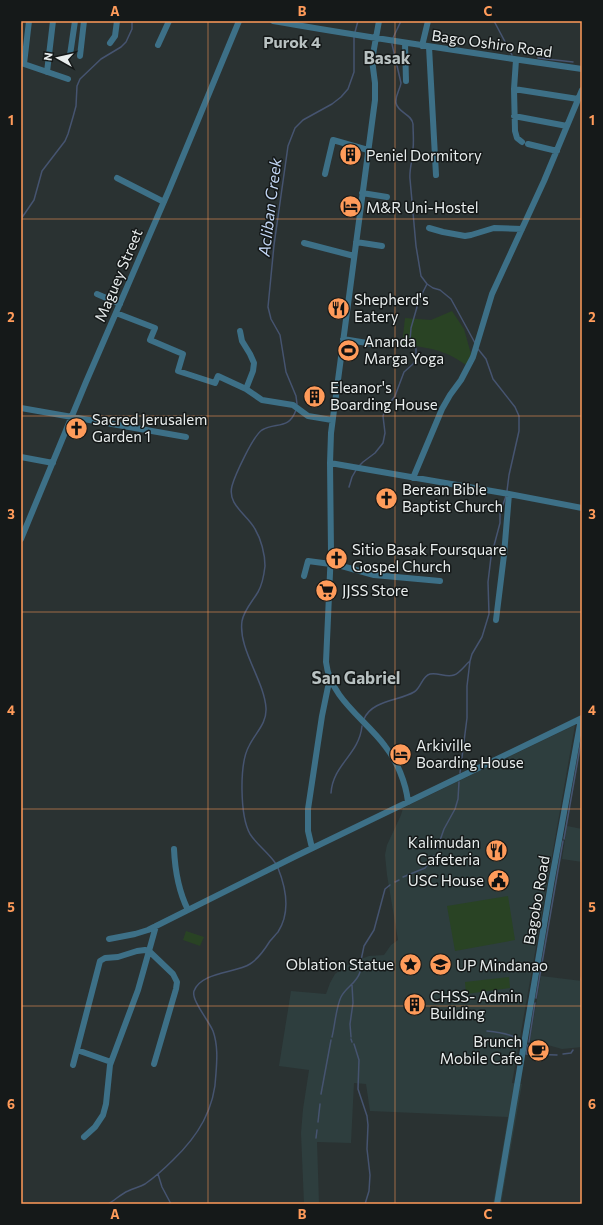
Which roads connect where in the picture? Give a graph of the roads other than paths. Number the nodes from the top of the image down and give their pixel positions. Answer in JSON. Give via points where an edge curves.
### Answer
{"nodes":[{"id":1,"x":29,"y":21,"type":"edge"},
{"id":2,"x":53,"y":21,"type":"edge"},
{"id":3,"x":75,"y":21,"type":"edge"},
{"id":4,"x":84,"y":21,"type":"edge"},
{"id":5,"x":117,"y":21,"type":"edge"},
{"id":6,"x":169,"y":21,"type":"edge"},
{"id":7,"x":239,"y":21,"type":"edge"},
{"id":8,"x":273,"y":21,"type":"edge"},
{"id":9,"x":379,"y":21,"type":"edge"},
{"id":10,"x":428,"y":21,"type":"edge"},
{"id":11,"x":375,"y":37,"type":"junction"},
{"id":12,"x":110,"y":43,"type":"dead end"},
{"id":13,"x":405,"y":44,"type":"junction"},
{"id":14,"x":158,"y":45,"type":"dead end"},
{"id":15,"x":422,"y":46,"type":"junction"},
{"id":16,"x":429,"y":47,"type":"junction"},
{"id":17,"x":70,"y":56,"type":"dead end"},
{"id":18,"x":80,"y":56,"type":"dead end"},
{"id":19,"x":516,"y":60,"type":"junction"},
{"id":20,"x":22,"y":64,"type":"edge"},
{"id":21,"x":582,"y":69,"type":"edge"},
{"id":22,"x":47,"y":72,"type":"junction"},
{"id":23,"x":68,"y":79,"type":"dead end"},
{"id":24,"x":406,"y":81,"type":"dead end"},
{"id":25,"x":514,"y":89,"type":"junction"},
{"id":26,"x":582,"y":90,"type":"edge"},
{"id":27,"x":578,"y":99,"type":"junction"},
{"id":28,"x":514,"y":116,"type":"junction"},
{"id":29,"x":567,"y":126,"type":"junction"},
{"id":30,"x":368,"y":150,"type":"junction"},
{"id":31,"x":557,"y":151,"type":"junction"},
{"id":32,"x":325,"y":174,"type":"dead end"},
{"id":33,"x":436,"y":175,"type":"dead end"},
{"id":34,"x":117,"y":178,"type":"dead end"},
{"id":35,"x":362,"y":193,"type":"junction"},
{"id":36,"x":386,"y":197,"type":"dead end"},
{"id":37,"x":164,"y":202,"type":"junction"},
{"id":38,"x":429,"y":228,"type":"dead end"},
{"id":39,"x":522,"y":229,"type":"junction"},
{"id":40,"x":356,"y":242,"type":"junction"},
{"id":41,"x":304,"y":243,"type":"dead end"},
{"id":42,"x":382,"y":246,"type":"dead end"},
{"id":43,"x":354,"y":256,"type":"junction"},
{"id":44,"x":97,"y":294,"type":"dead end"},
{"id":45,"x":120,"y":304,"type":"junction"},
{"id":46,"x":116,"y":313,"type":"junction"},
{"id":47,"x":240,"y":330,"type":"dead end"},
{"id":48,"x":343,"y":339,"type":"junction"},
{"id":49,"x":373,"y":344,"type":"dead end"},
{"id":50,"x":246,"y":389,"type":"junction"},
{"id":51,"x":21,"y":408,"type":"edge"},
{"id":52,"x":73,"y":417,"type":"junction"},
{"id":53,"x":332,"y":420,"type":"junction"},
{"id":54,"x":186,"y":437,"type":"dead end"},
{"id":55,"x":21,"y":457,"type":"edge"},
{"id":56,"x":53,"y":463,"type":"junction"},
{"id":57,"x":330,"y":463,"type":"junction"},
{"id":58,"x":413,"y":478,"type":"junction"},
{"id":59,"x":509,"y":494,"type":"junction"},
{"id":60,"x":582,"y":508,"type":"edge"},
{"id":61,"x":21,"y":539,"type":"edge"},
{"id":62,"x":330,"y":564,"type":"junction"},
{"id":63,"x":304,"y":576,"type":"dead end"},
{"id":64,"x":440,"y":581,"type":"dead end"},
{"id":65,"x":496,"y":620,"type":"dead end"},
{"id":66,"x":330,"y":677,"type":"junction"},
{"id":67,"x":582,"y":719,"type":"edge"},
{"id":68,"x":410,"y":801,"type":"junction"},
{"id":69,"x":312,"y":848,"type":"junction"},
{"id":70,"x":174,"y":849,"type":"dead end"},
{"id":71,"x":188,"y":910,"type":"junction"},
{"id":72,"x":156,"y":926,"type":"junction"},
{"id":73,"x":109,"y":939,"type":"dead end"},
{"id":74,"x":149,"y":951,"type":"junction"},
{"id":75,"x":76,"y":1050,"type":"junction"},
{"id":76,"x":111,"y":1062,"type":"junction"},
{"id":77,"x":154,"y":1064,"type":"dead end"},
{"id":78,"x":73,"y":1065,"type":"dead end"},
{"id":79,"x":84,"y":1137,"type":"dead end"},
{"id":80,"x":497,"y":1204,"type":"edge"}],
"edges":[{"from":1,"to":20,"type":"street"},
{"from":2,"to":22,"type":"street"},
{"from":3,"to":17,"type":"street"},
{"from":4,"to":18,"type":"street"},
{"from":5,"to":12,"type":"street","via":[[115,36]]},
{"from":6,"to":14,"type":"street"},
{"from":7,"to":37,"type":"street","name":"Maguey Street"},
{"from":8,"to":11,"type":"street","name":"Bago Oshiro Road"},
{"from":9,"to":11,"type":"street"},
{"from":10,"to":15,"type":"street"},
{"from":11,"to":13,"type":"street","name":"Bago Oshiro Road"},
{"from":11,"to":30,"type":"street","via":[[372,60],[375,94]]},
{"from":13,"to":15,"type":"street","name":"Bago Oshiro Road"},
{"from":13,"to":24,"type":"street"},
{"from":15,"to":16,"type":"street","name":"Bago Oshiro Road"},
{"from":16,"to":19,"type":"street","name":"Bago Oshiro Road"},
{"from":16,"to":33,"type":"street"},
{"from":19,"to":21,"type":"street","name":"Bago Oshiro Road"},
{"from":19,"to":25,"type":"street"},
{"from":20,"to":22,"type":"street"},
{"from":22,"to":23,"type":"street"},
{"from":25,"to":27,"type":"street"},
{"from":25,"to":28,"type":"street"},
{"from":26,"to":27,"type":"street"},
{"from":27,"to":29,"type":"street"},
{"from":28,"to":29,"type":"street"},
{"from":28,"to":31,"type":"street","via":[[516,135],[525,143]]},
{"from":29,"to":31,"type":"street"},
{"from":30,"to":32,"type":"street","via":[[333,140]]},
{"from":30,"to":35,"type":"street"},
{"from":31,"to":39,"type":"street"},
{"from":34,"to":37,"type":"street"},
{"from":35,"to":36,"type":"street"},
{"from":35,"to":40,"type":"street"},
{"from":37,"to":45,"type":"street","name":"Maguey Street"},
{"from":38,"to":39,"type":"street","via":[[465,236],[494,228]]},
{"from":39,"to":58,"type":"street","via":[[492,294],[473,357],[442,409]]},
{"from":40,"to":42,"type":"street"},
{"from":40,"to":43,"type":"street"},
{"from":41,"to":43,"type":"street"},
{"from":43,"to":48,"type":"street"},
{"from":44,"to":45,"type":"street"},
{"from":45,"to":46,"type":"street","name":"Maguey Street"},
{"from":46,"to":50,"type":"street","via":[[155,328],[150,340],[183,354],[178,370],[215,383],[218,376]]},
{"from":46,"to":52,"type":"street","name":"Maguey Street"},
{"from":47,"to":50,"type":"street","via":[[242,340],[254,363]]},
{"from":48,"to":49,"type":"street"},
{"from":48,"to":53,"type":"street"},
{"from":50,"to":53,"type":"street","via":[[262,400],[293,406],[308,416]]},
{"from":51,"to":52,"type":"street"},
{"from":52,"to":54,"type":"street"},
{"from":52,"to":56,"type":"street","name":"Maguey Street"},
{"from":53,"to":57,"type":"street"},
{"from":55,"to":56,"type":"street"},
{"from":56,"to":61,"type":"street","name":"Maguey Street"},
{"from":57,"to":58,"type":"street"},
{"from":57,"to":62,"type":"street"},
{"from":58,"to":59,"type":"street"},
{"from":59,"to":60,"type":"street"},
{"from":59,"to":65,"type":"street"},
{"from":62,"to":63,"type":"street","via":[[308,561]]},
{"from":62,"to":64,"type":"street","via":[[374,575]]},
{"from":62,"to":66,"type":"street","via":[[326,662]]},
{"from":66,"to":68,"type":"street","via":[[349,706],[388,749]]},
{"from":66,"to":69,"type":"street","via":[[308,808],[308,831]]},
{"from":67,"to":68,"type":"street"},
{"from":67,"to":80,"type":"street","name":"Bagobo Road","via":[[551,884]]},
{"from":68,"to":69,"type":"street"},
{"from":69,"to":71,"type":"street"},
{"from":70,"to":71,"type":"street","via":[[176,878]]},
{"from":71,"to":72,"type":"street"},
{"from":72,"to":73,"type":"street","via":[[135,934]]},
{"from":72,"to":74,"type":"street"},
{"from":74,"to":75,"type":"street","via":[[137,951],[100,961]]},
{"from":74,"to":76,"type":"street","via":[[138,990]]},
{"from":74,"to":77,"type":"street","via":[[173,974],[177,982],[172,1008]]},
{"from":75,"to":76,"type":"street"},
{"from":75,"to":78,"type":"street"},
{"from":76,"to":79,"type":"street","via":[[103,1115],[95,1128]]}]}
